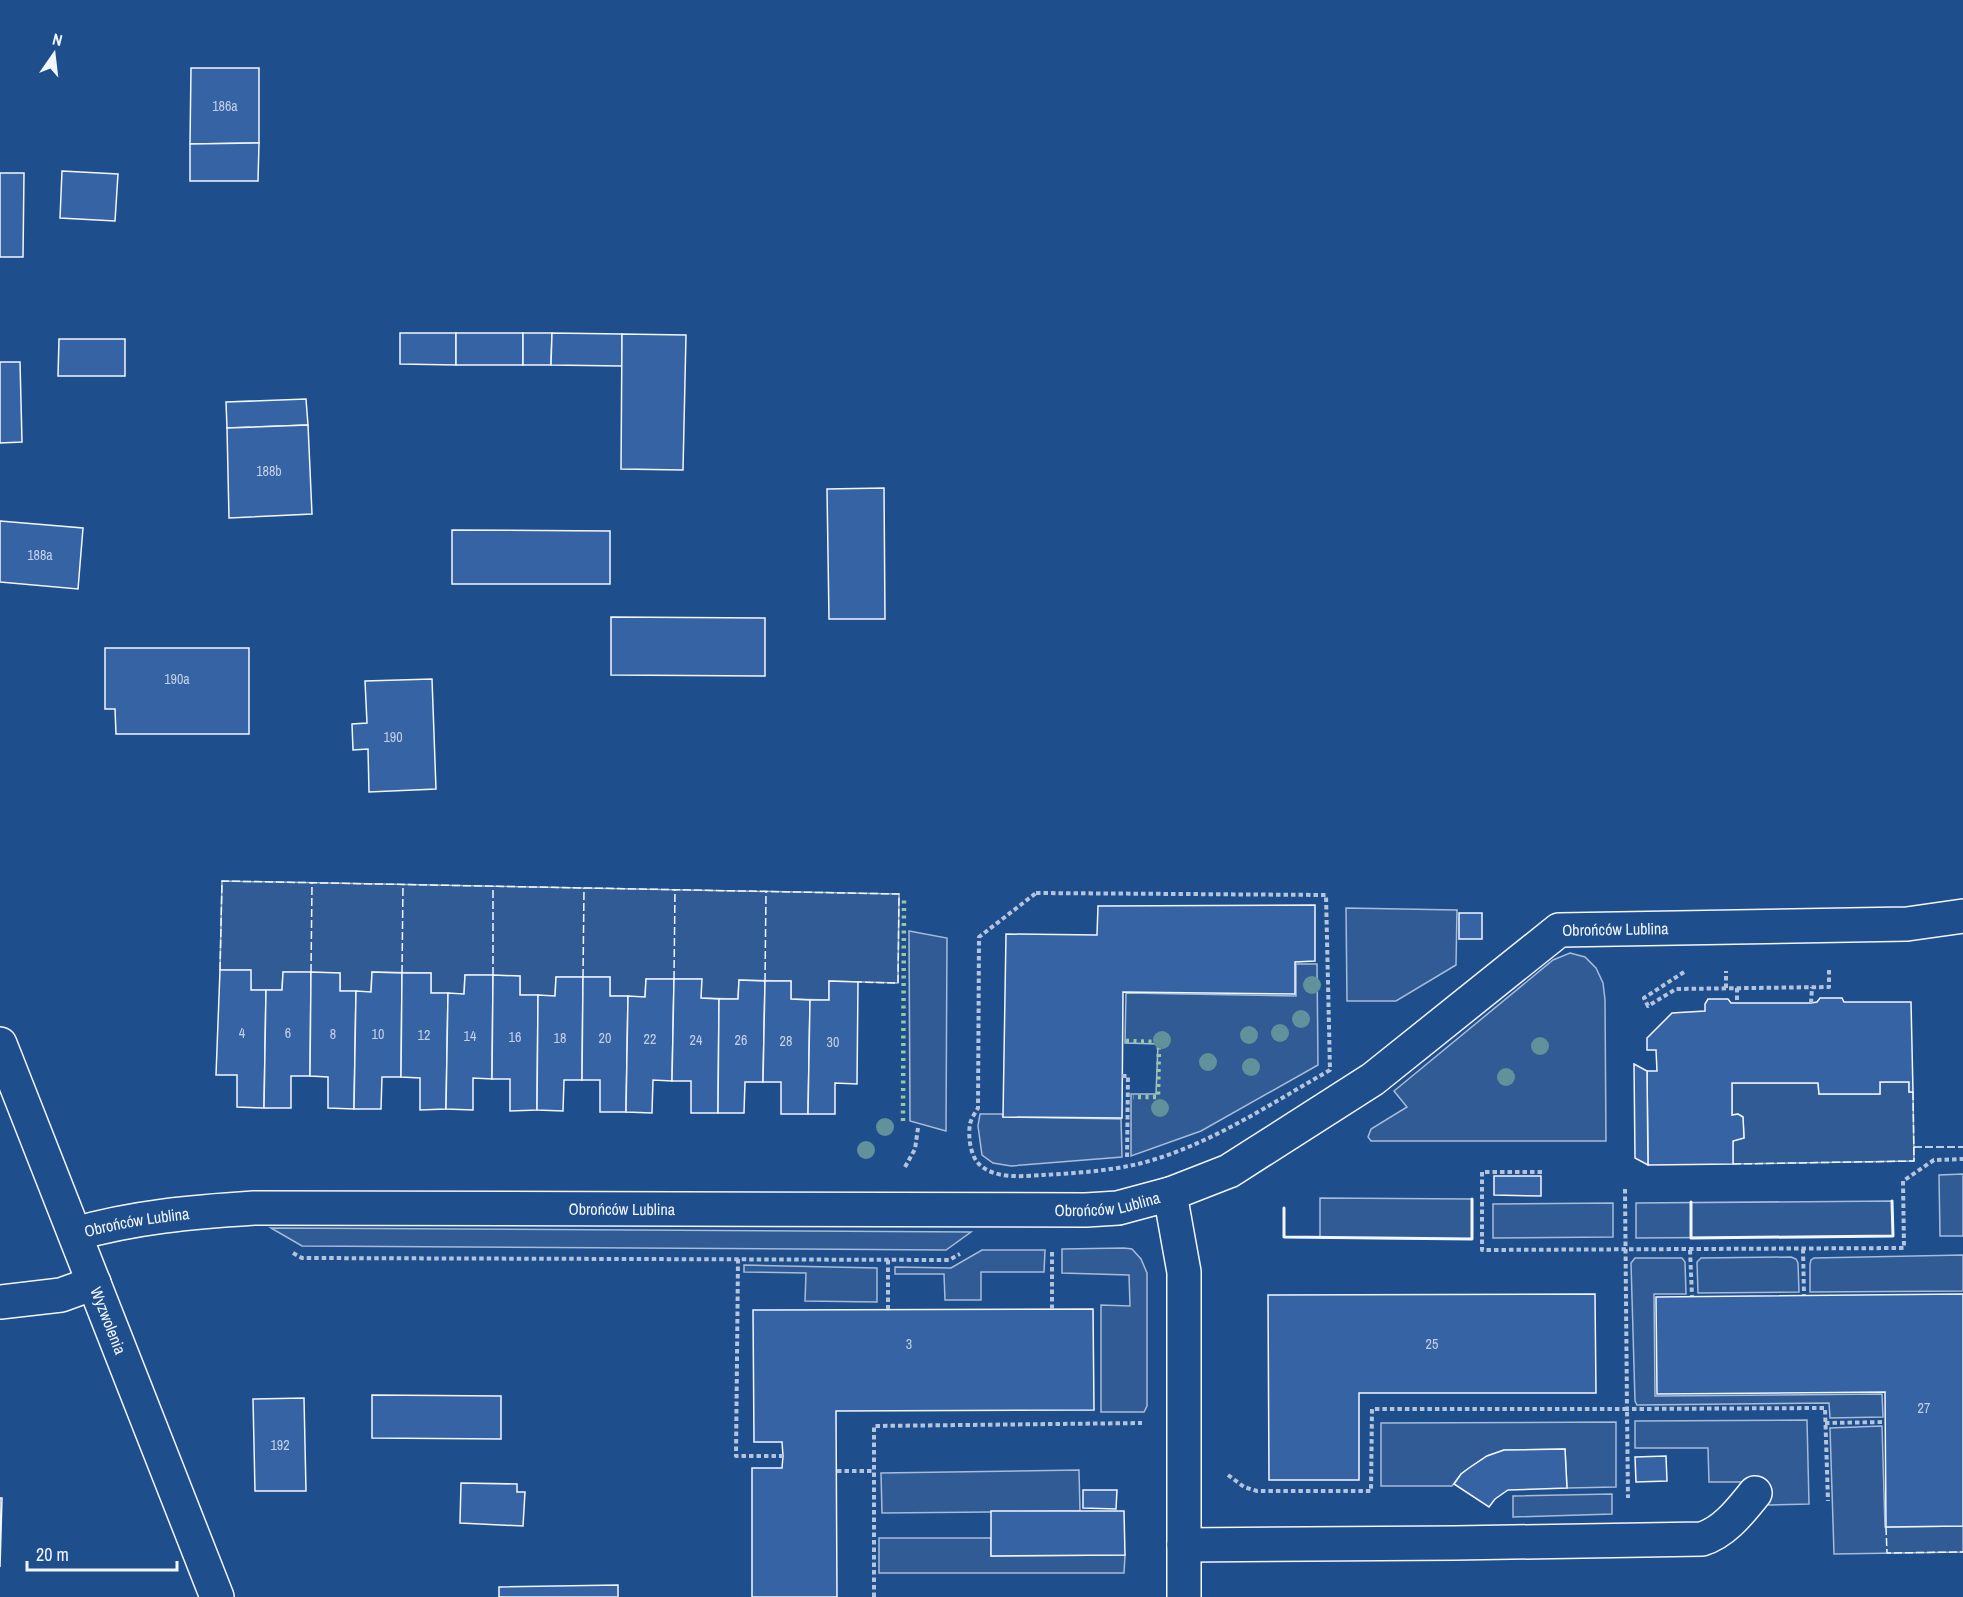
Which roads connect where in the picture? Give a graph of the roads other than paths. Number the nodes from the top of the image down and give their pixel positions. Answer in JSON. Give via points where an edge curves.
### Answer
{"nodes":[{"id":1,"x":1963,"y":916,"type":"edge"},
{"id":2,"x":0,"y":1044,"type":"edge"},
{"id":3,"x":1170,"y":1194,"type":"junction"},
{"id":4,"x":75,"y":1234,"type":"junction"},
{"id":5,"x":94,"y":1283,"type":"junction"},
{"id":6,"x":0,"y":1302,"type":"edge"},
{"id":7,"x":1755,"y":1493,"type":"dead end"},
{"id":8,"x":1184,"y":1545,"type":"junction"},
{"id":9,"x":217,"y":1597,"type":"edge"},
{"id":10,"x":1184,"y":1597,"type":"edge"}],
"edges":[{"from":1,"to":3,"type":"street","name":"Obrońców Lublina","via":[[1907,924],[1559,930],[1373,1079],[1229,1170]]},
{"from":2,"to":4,"type":"street","name":"Wyzwolenia"},
{"from":3,"to":4,"type":"street","name":"Obrońców Lublina","via":[[1118,1208],[1086,1210],[254,1208],[175,1213]]},
{"from":3,"to":8,"type":"street","name":"Obrońców Lublina","via":[[1184,1272]]},
{"from":4,"to":5,"type":"street","name":"Wyzwolenia"},
{"from":5,"to":6,"type":"street","via":[[61,1294]]},
{"from":5,"to":9,"type":"street","name":"Wyzwolenia"},
{"from":7,"to":8,"type":"street","via":[[1713,1536],[1702,1539]]},
{"from":8,"to":10,"type":"street","name":"Obrońców Lublina"}]}
